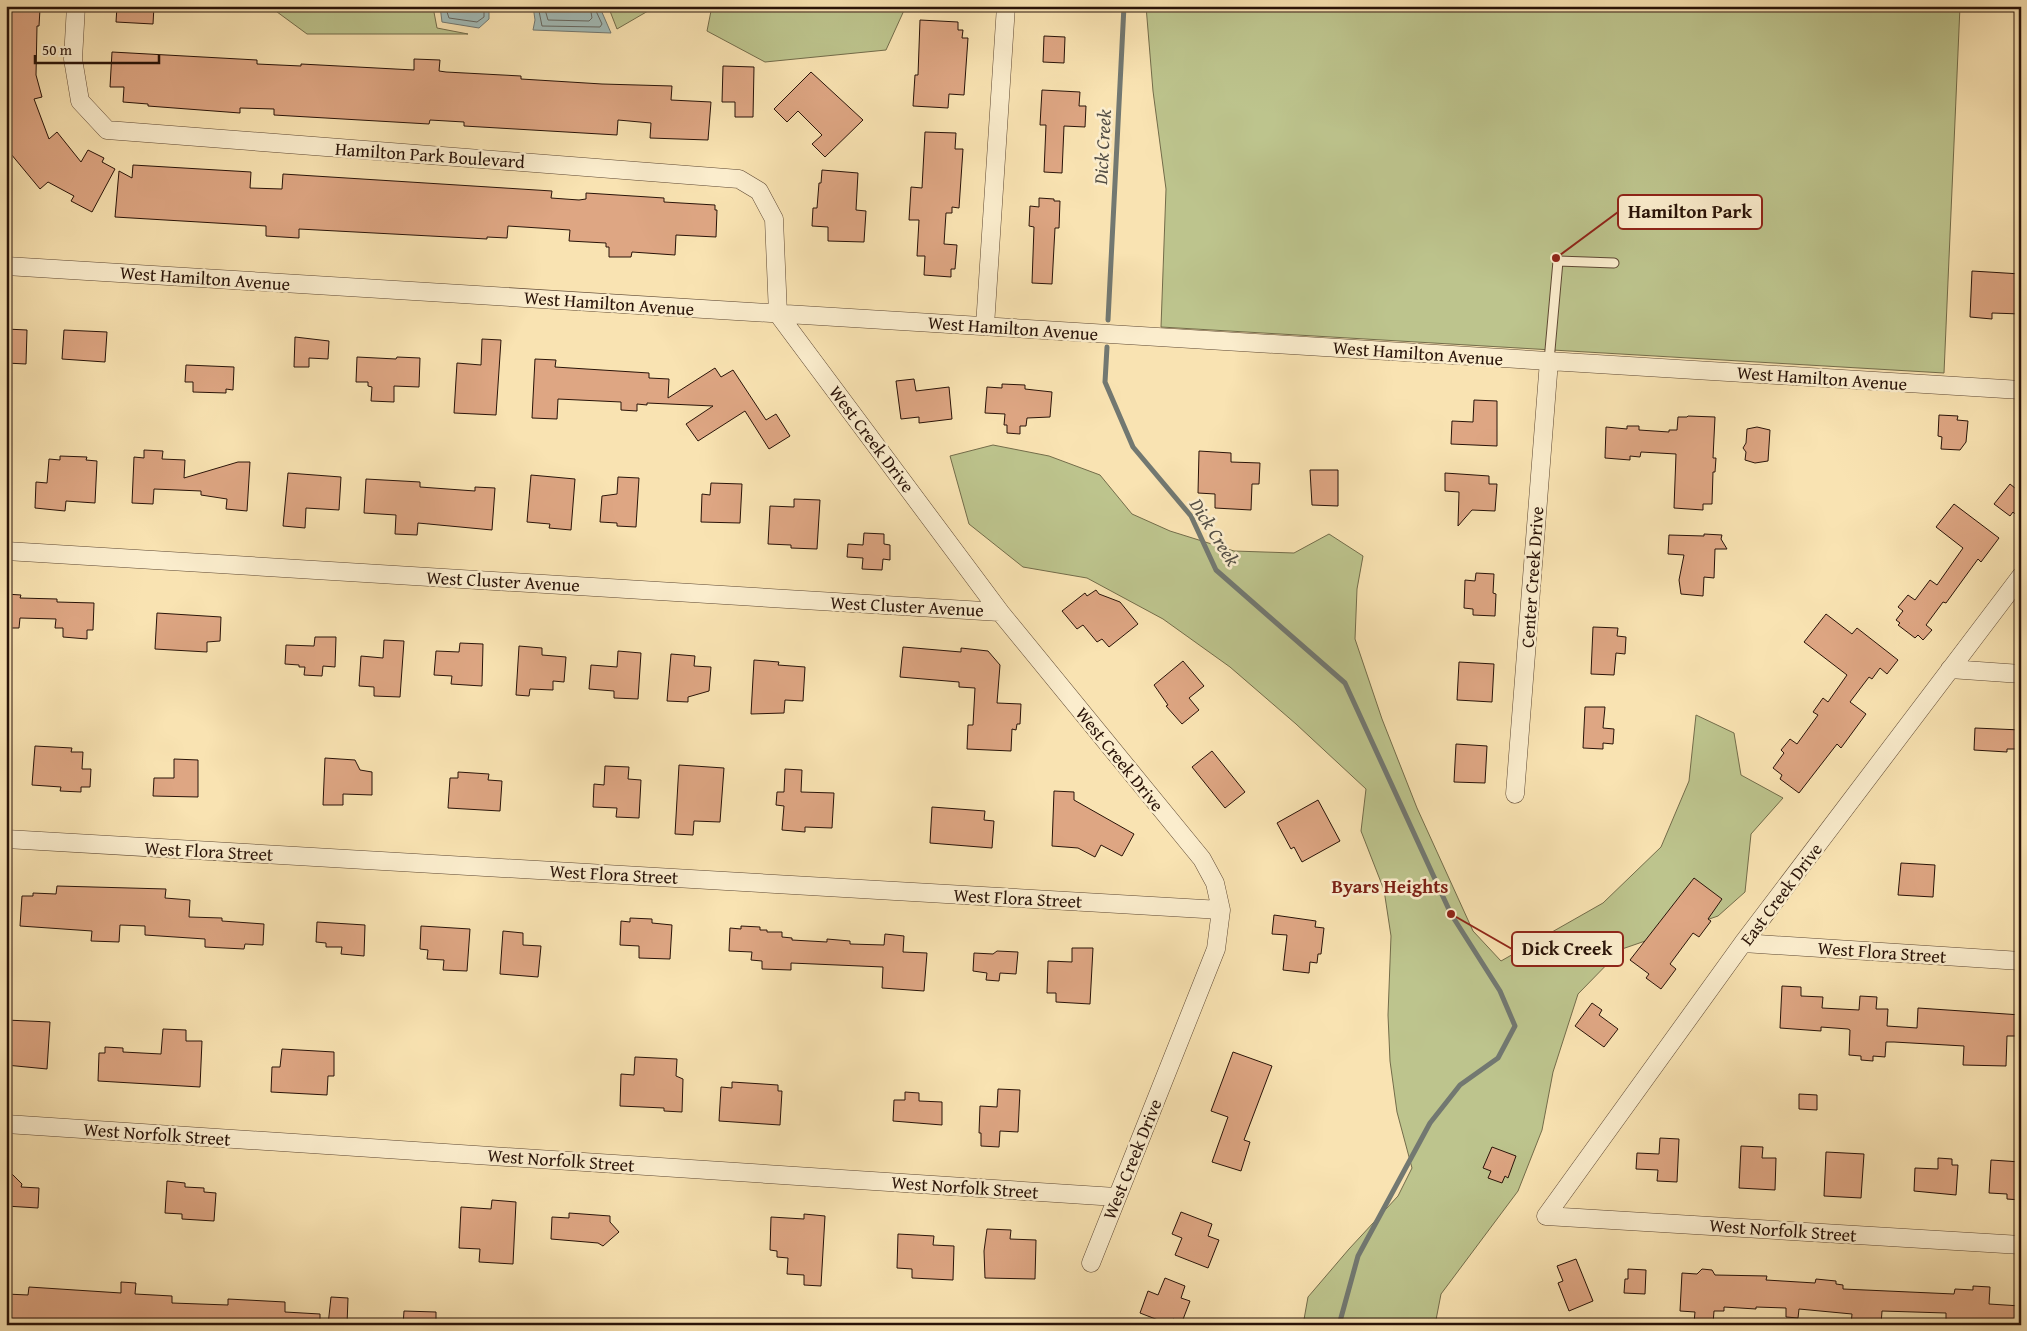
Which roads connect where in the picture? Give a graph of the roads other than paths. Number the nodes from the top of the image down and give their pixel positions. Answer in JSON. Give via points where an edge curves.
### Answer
{"nodes":[{"id":1,"x":76,"y":6,"type":"edge"},
{"id":2,"x":1006,"y":6,"type":"edge"},
{"id":3,"x":1614,"y":263,"type":"dead end"},
{"id":4,"x":6,"y":266,"type":"edge"},
{"id":5,"x":778,"y":314,"type":"junction"},
{"id":6,"x":985,"y":326,"type":"junction"},
{"id":7,"x":1549,"y":361,"type":"junction"},
{"id":8,"x":2021,"y":390,"type":"edge"},
{"id":9,"x":6,"y":551,"type":"edge"},
{"id":10,"x":2021,"y":576,"type":"edge"},
{"id":11,"x":1000,"y":612,"type":"junction"},
{"id":12,"x":1950,"y":669,"type":"junction"},
{"id":13,"x":2021,"y":674,"type":"edge"},
{"id":14,"x":1515,"y":794,"type":"dead end"},
{"id":15,"x":6,"y":839,"type":"edge"},
{"id":16,"x":1221,"y":910,"type":"junction"},
{"id":17,"x":1744,"y":943,"type":"junction"},
{"id":18,"x":2021,"y":961,"type":"edge"},
{"id":19,"x":6,"y":1124,"type":"edge"},
{"id":20,"x":1116,"y":1197,"type":"junction"},
{"id":21,"x":1546,"y":1216,"type":"joint"},
{"id":22,"x":2021,"y":1245,"type":"edge"},
{"id":23,"x":1091,"y":1263,"type":"dead end"}],
"edges":[{"from":1,"to":5,"type":"street","name":"Hamilton Park Boulevard","via":[[73,59],[80,101],[107,130],[739,178],[759,191],[774,219]]},
{"from":2,"to":6,"type":"street"},
{"from":3,"to":7,"type":"lane","via":[[1558,261]]},
{"from":4,"to":5,"type":"street","name":"West Hamilton Avenue"},
{"from":5,"to":6,"type":"street","name":"West Hamilton Avenue"},
{"from":5,"to":11,"type":"street","name":"West Creek Drive"},
{"from":6,"to":7,"type":"street","name":"West Hamilton Avenue"},
{"from":7,"to":8,"type":"street","name":"West Hamilton Avenue"},
{"from":7,"to":14,"type":"street","name":"Center Creek Drive"},
{"from":9,"to":11,"type":"street","name":"West Cluster Avenue"},
{"from":10,"to":12,"type":"street","name":"East Creek Drive"},
{"from":11,"to":16,"type":"street","name":"West Creek Drive","via":[[1202,859],[1215,883]]},
{"from":12,"to":13,"type":"street"},
{"from":12,"to":17,"type":"street","name":"East Creek Drive"},
{"from":15,"to":16,"type":"street","name":"West Flora Street"},
{"from":16,"to":20,"type":"street","name":"West Creek Drive","via":[[1216,949]]},
{"from":17,"to":18,"type":"street","name":"West Flora Street"},
{"from":17,"to":21,"type":"street","name":"East Creek Drive"},
{"from":19,"to":20,"type":"street","name":"West Norfolk Street"},
{"from":20,"to":23,"type":"street","name":"West Creek Drive"},
{"from":21,"to":22,"type":"street","name":"West Norfolk Street"}]}
